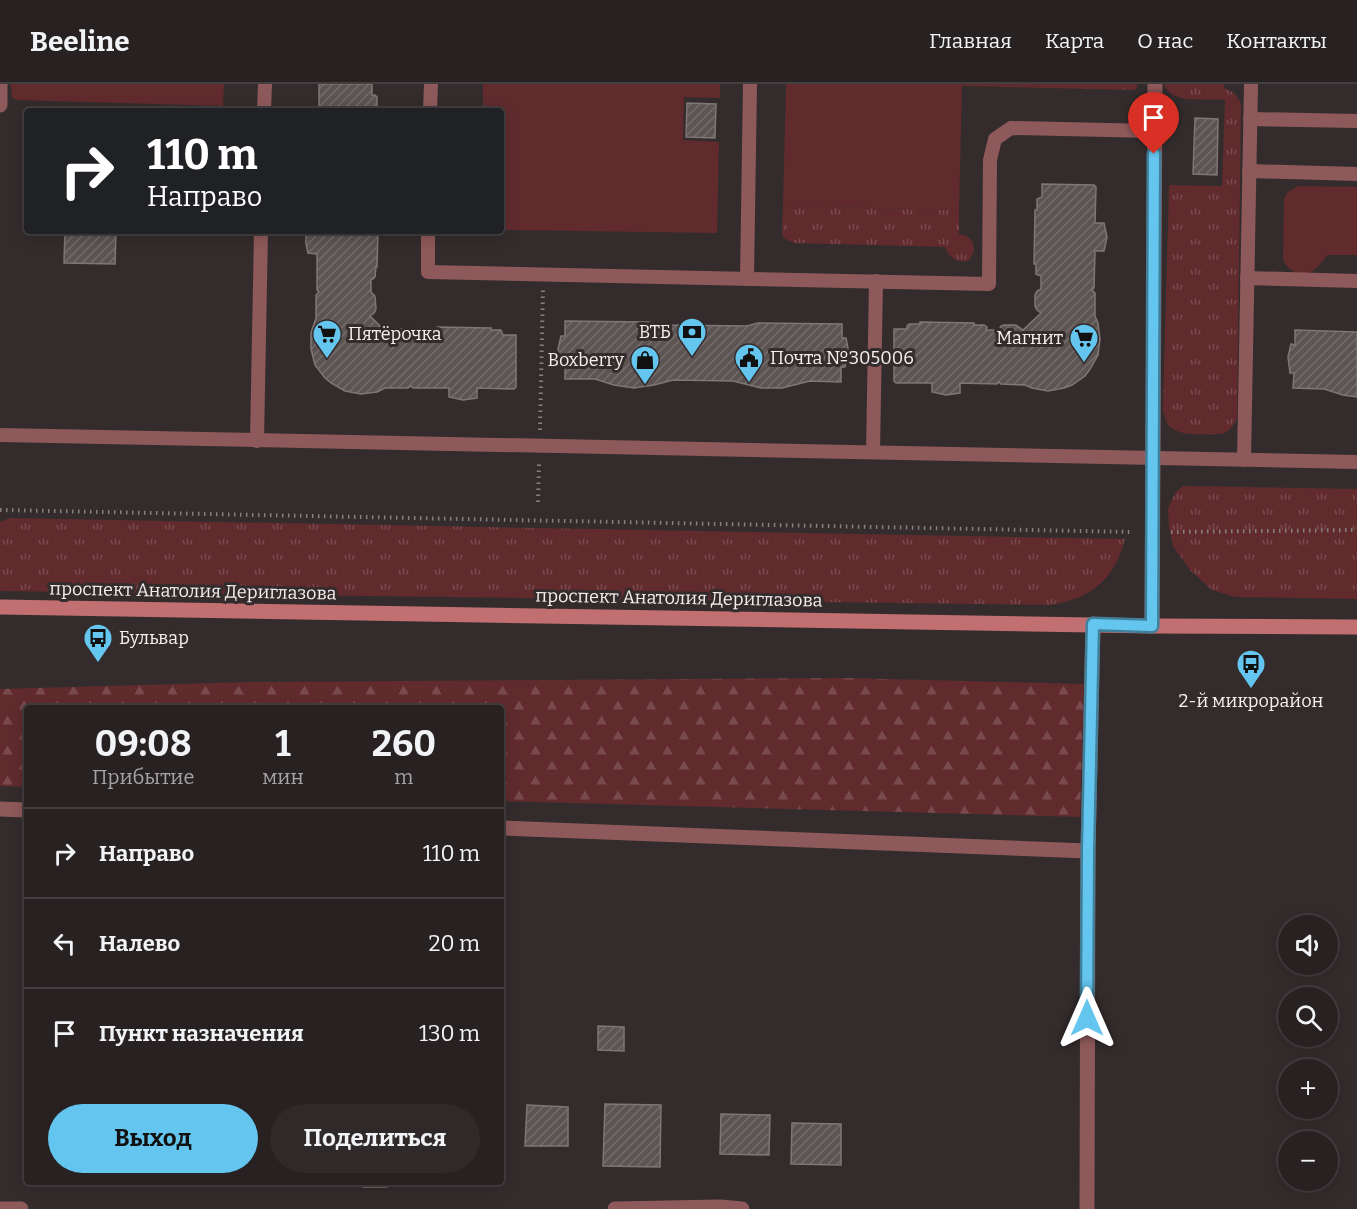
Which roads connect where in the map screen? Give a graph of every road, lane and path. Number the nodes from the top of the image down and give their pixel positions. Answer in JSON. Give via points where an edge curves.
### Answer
{"nodes":[{"id":1,"x":0,"y":84,"type":"edge"},
{"id":2,"x":265,"y":84,"type":"edge"},
{"id":3,"x":431,"y":84,"type":"edge"},
{"id":4,"x":750,"y":84,"type":"edge"},
{"id":5,"x":1155,"y":84,"type":"edge"},
{"id":6,"x":1251,"y":84,"type":"edge"},
{"id":7,"x":0,"y":105,"type":"edge"},
{"id":8,"x":264,"y":108,"type":"edge"},
{"id":9,"x":430,"y":108,"type":"edge"},
{"id":10,"x":1250,"y":119,"type":"junction"},
{"id":11,"x":1357,"y":121,"type":"edge"},
{"id":12,"x":1154,"y":131,"type":"junction"},
{"id":13,"x":1249,"y":171,"type":"junction"},
{"id":14,"x":1357,"y":174,"type":"edge"},
{"id":15,"x":261,"y":234,"type":"edge"},
{"id":16,"x":428,"y":234,"type":"edge"},
{"id":17,"x":544,"y":275,"type":"junction"},
{"id":18,"x":1247,"y":278,"type":"junction"},
{"id":19,"x":747,"y":279,"type":"junction"},
{"id":20,"x":1357,"y":281,"type":"edge"},
{"id":21,"x":876,"y":282,"type":"junction"},
{"id":22,"x":0,"y":435,"type":"edge"},
{"id":23,"x":257,"y":441,"type":"junction"},
{"id":24,"x":540,"y":446,"type":"junction"},
{"id":25,"x":873,"y":452,"type":"junction"},
{"id":26,"x":1153,"y":458,"type":"junction"},
{"id":27,"x":1244,"y":460,"type":"junction"},
{"id":28,"x":1357,"y":462,"type":"edge"},
{"id":29,"x":538,"y":502,"type":"dead end"},
{"id":30,"x":0,"y":510,"type":"edge"},
{"id":31,"x":1357,"y":530,"type":"edge"},
{"id":32,"x":1152,"y":532,"type":"junction"},
{"id":33,"x":0,"y":608,"type":"edge"},
{"id":34,"x":1093,"y":624,"type":"junction"},
{"id":35,"x":1152,"y":626,"type":"junction"},
{"id":36,"x":1357,"y":627,"type":"edge"},
{"id":37,"x":0,"y":808,"type":"edge"},
{"id":38,"x":24,"y":810,"type":"edge"},
{"id":39,"x":504,"y":828,"type":"edge"},
{"id":40,"x":1088,"y":851,"type":"junction"},
{"id":41,"x":0,"y":1209,"type":"edge"},
{"id":42,"x":21,"y":1209,"type":"edge"},
{"id":43,"x":615,"y":1209,"type":"edge"},
{"id":44,"x":742,"y":1209,"type":"edge"},
{"id":45,"x":1087,"y":1209,"type":"edge"}],
"edges":[{"from":1,"to":7,"type":"street"},
{"from":2,"to":8,"type":"lane"},
{"from":3,"to":9,"type":"lane"},
{"from":4,"to":19,"type":"lane"},
{"from":5,"to":12,"type":"street"},
{"from":6,"to":10,"type":"lane"},
{"from":10,"to":11,"type":"lane"},
{"from":10,"to":13,"type":"lane"},
{"from":12,"to":21,"type":"lane","via":[[1011,128],[995,140],[990,160],[989,284]]},
{"from":12,"to":26,"type":"street"},
{"from":13,"to":14,"type":"lane"},
{"from":13,"to":18,"type":"lane"},
{"from":15,"to":23,"type":"lane"},
{"from":16,"to":17,"type":"lane","via":[[428,272]]},
{"from":17,"to":19,"type":"lane"},
{"from":17,"to":24,"type":"path"},
{"from":18,"to":20,"type":"lane"},
{"from":18,"to":27,"type":"lane"},
{"from":19,"to":21,"type":"lane"},
{"from":21,"to":25,"type":"lane"},
{"from":22,"to":23,"type":"lane"},
{"from":23,"to":24,"type":"lane"},
{"from":24,"to":25,"type":"lane"},
{"from":24,"to":29,"type":"path"},
{"from":25,"to":26,"type":"lane"},
{"from":26,"to":27,"type":"lane"},
{"from":26,"to":32,"type":"street"},
{"from":27,"to":28,"type":"lane"},
{"from":30,"to":32,"type":"path"},
{"from":31,"to":32,"type":"path"},
{"from":32,"to":35,"type":"street"},
{"from":33,"to":34,"type":"main road","name":"проспект Анатолия Дериглазова"},
{"from":34,"to":35,"type":"main road","name":"проспект Анатолия Дериглазова"},
{"from":34,"to":40,"type":"street"},
{"from":35,"to":36,"type":"main road","name":"проспект Анатолия Дериглазова"},
{"from":37,"to":38,"type":"street"},
{"from":39,"to":40,"type":"street"},
{"from":40,"to":45,"type":"street"},
{"from":41,"to":42,"type":"street"},
{"from":43,"to":44,"type":"street"}]}
